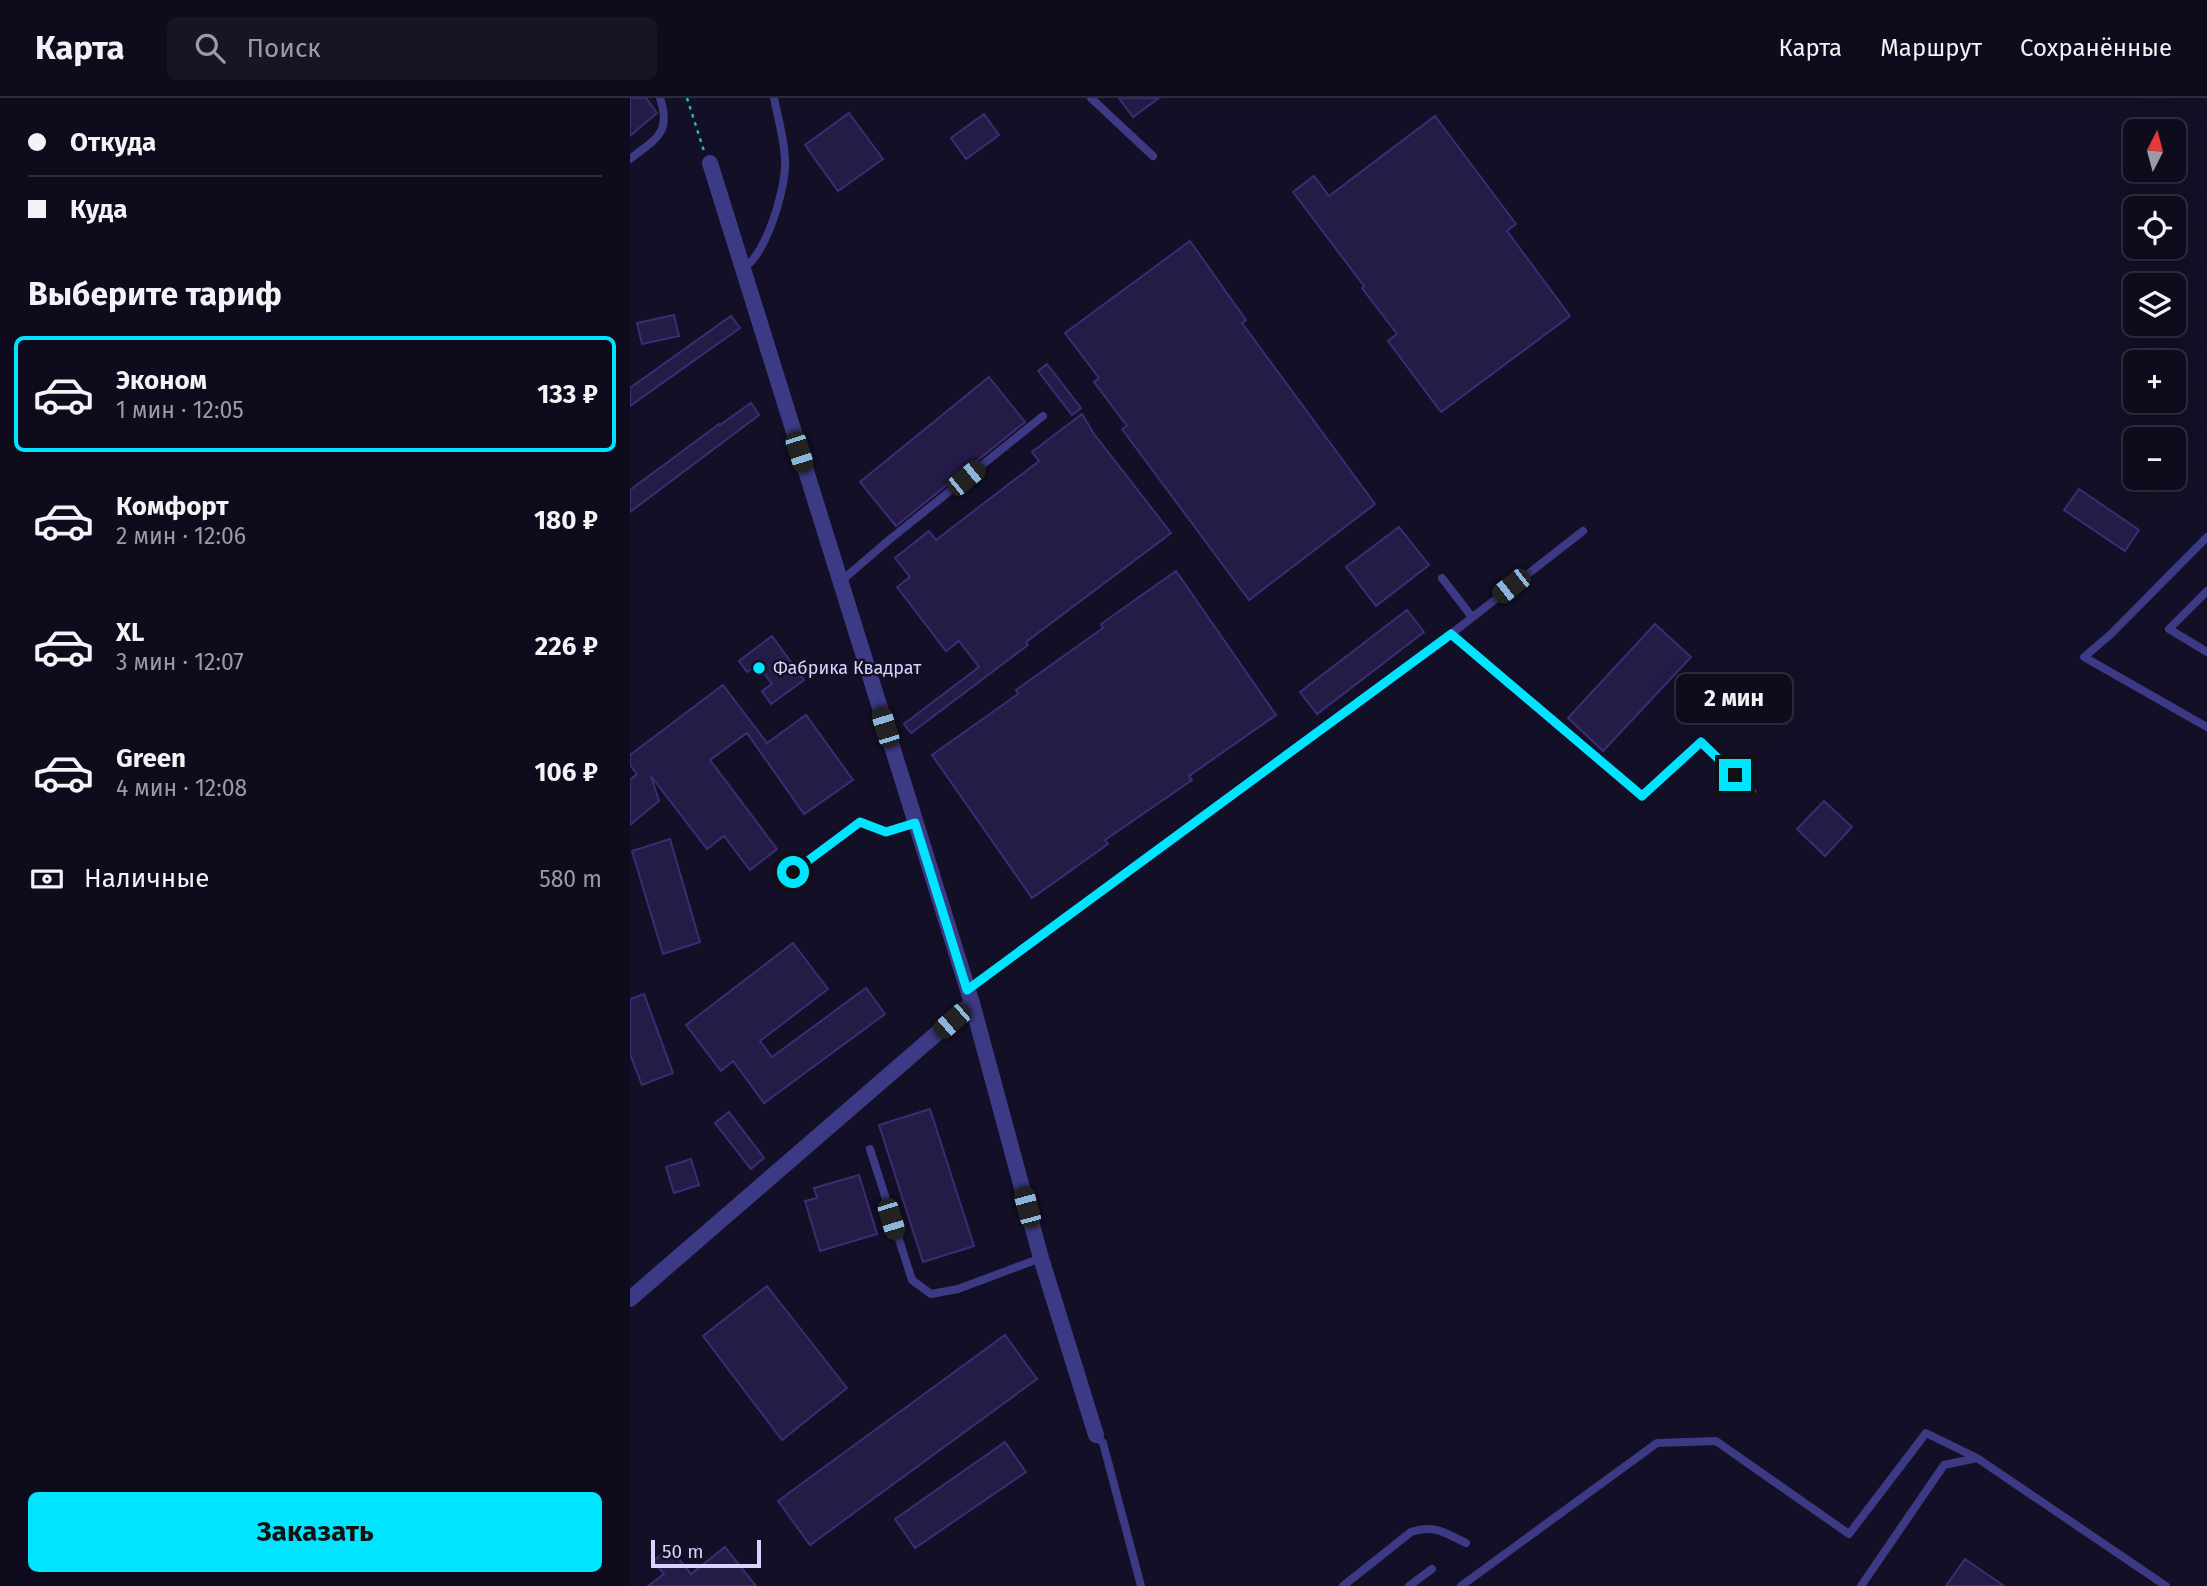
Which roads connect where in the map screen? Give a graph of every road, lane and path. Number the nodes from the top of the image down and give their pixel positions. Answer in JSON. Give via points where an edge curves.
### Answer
{"nodes":[{"id":1,"x":660,"y":98,"type":"edge"},
{"id":2,"x":687,"y":98,"type":"edge"},
{"id":3,"x":774,"y":98,"type":"edge"},
{"id":4,"x":1091,"y":98,"type":"edge"},
{"id":5,"x":1153,"y":156,"type":"dead end"},
{"id":6,"x":630,"y":159,"type":"edge"},
{"id":7,"x":710,"y":163,"type":"joint"},
{"id":8,"x":742,"y":269,"type":"junction"},
{"id":9,"x":1044,"y":416,"type":"dead end"},
{"id":10,"x":1583,"y":531,"type":"dead end"},
{"id":11,"x":2207,"y":537,"type":"edge"},
{"id":12,"x":1442,"y":578,"type":"dead end"},
{"id":13,"x":840,"y":582,"type":"junction"},
{"id":14,"x":2207,"y":591,"type":"edge"},
{"id":15,"x":1472,"y":617,"type":"junction"},
{"id":16,"x":1451,"y":634,"type":"junction"},
{"id":17,"x":2207,"y":652,"type":"edge"},
{"id":18,"x":2207,"y":727,"type":"edge"},
{"id":19,"x":1752,"y":791,"type":"dead end"},
{"id":20,"x":915,"y":823,"type":"junction"},
{"id":21,"x":793,"y":872,"type":"dead end"},
{"id":22,"x":970,"y":997,"type":"junction"},
{"id":23,"x":870,"y":1149,"type":"dead end"},
{"id":24,"x":1041,"y":1258,"type":"junction"},
{"id":25,"x":630,"y":1299,"type":"edge"},
{"id":26,"x":1096,"y":1435,"type":"joint"},
{"id":27,"x":1977,"y":1458,"type":"junction"},
{"id":28,"x":1466,"y":1543,"type":"dead end"},
{"id":29,"x":1432,"y":1569,"type":"dead end"},
{"id":30,"x":1140,"y":1586,"type":"edge"},
{"id":31,"x":1343,"y":1586,"type":"edge"},
{"id":32,"x":1409,"y":1586,"type":"edge"},
{"id":33,"x":1461,"y":1586,"type":"edge"},
{"id":34,"x":1861,"y":1586,"type":"edge"},
{"id":35,"x":2166,"y":1586,"type":"edge"}],
"edges":[{"from":1,"to":6,"type":"lane","via":[[664,129]]},
{"from":2,"to":7,"type":"path"},
{"from":3,"to":8,"type":"lane","via":[[786,163],[774,223],[750,265]]},
{"from":4,"to":5,"type":"lane"},
{"from":7,"to":8,"type":"street"},
{"from":8,"to":13,"type":"street"},
{"from":9,"to":13,"type":"lane"},
{"from":10,"to":15,"type":"lane"},
{"from":11,"to":18,"type":"lane","via":[[2084,657]]},
{"from":12,"to":15,"type":"lane"},
{"from":13,"to":20,"type":"street"},
{"from":14,"to":17,"type":"lane","via":[[2169,629]]},
{"from":15,"to":16,"type":"lane"},
{"from":16,"to":19,"type":"lane","via":[[1642,796],[1701,742]]},
{"from":16,"to":22,"type":"lane"},
{"from":20,"to":21,"type":"lane","via":[[886,832],[860,822]]},
{"from":20,"to":22,"type":"street"},
{"from":22,"to":24,"type":"street"},
{"from":22,"to":25,"type":"street"},
{"from":23,"to":24,"type":"lane","via":[[912,1280],[931,1294],[958,1289]]},
{"from":24,"to":26,"type":"street"},
{"from":26,"to":30,"type":"lane","via":[[1103,1443]]},
{"from":27,"to":33,"type":"lane","via":[[1926,1433],[1849,1534],[1716,1441],[1657,1443]]},
{"from":27,"to":34,"type":"lane","via":[[1944,1465]]},
{"from":27,"to":35,"type":"lane"},
{"from":28,"to":31,"type":"lane","via":[[1425,1527],[1411,1532]]},
{"from":29,"to":32,"type":"lane"}]}
